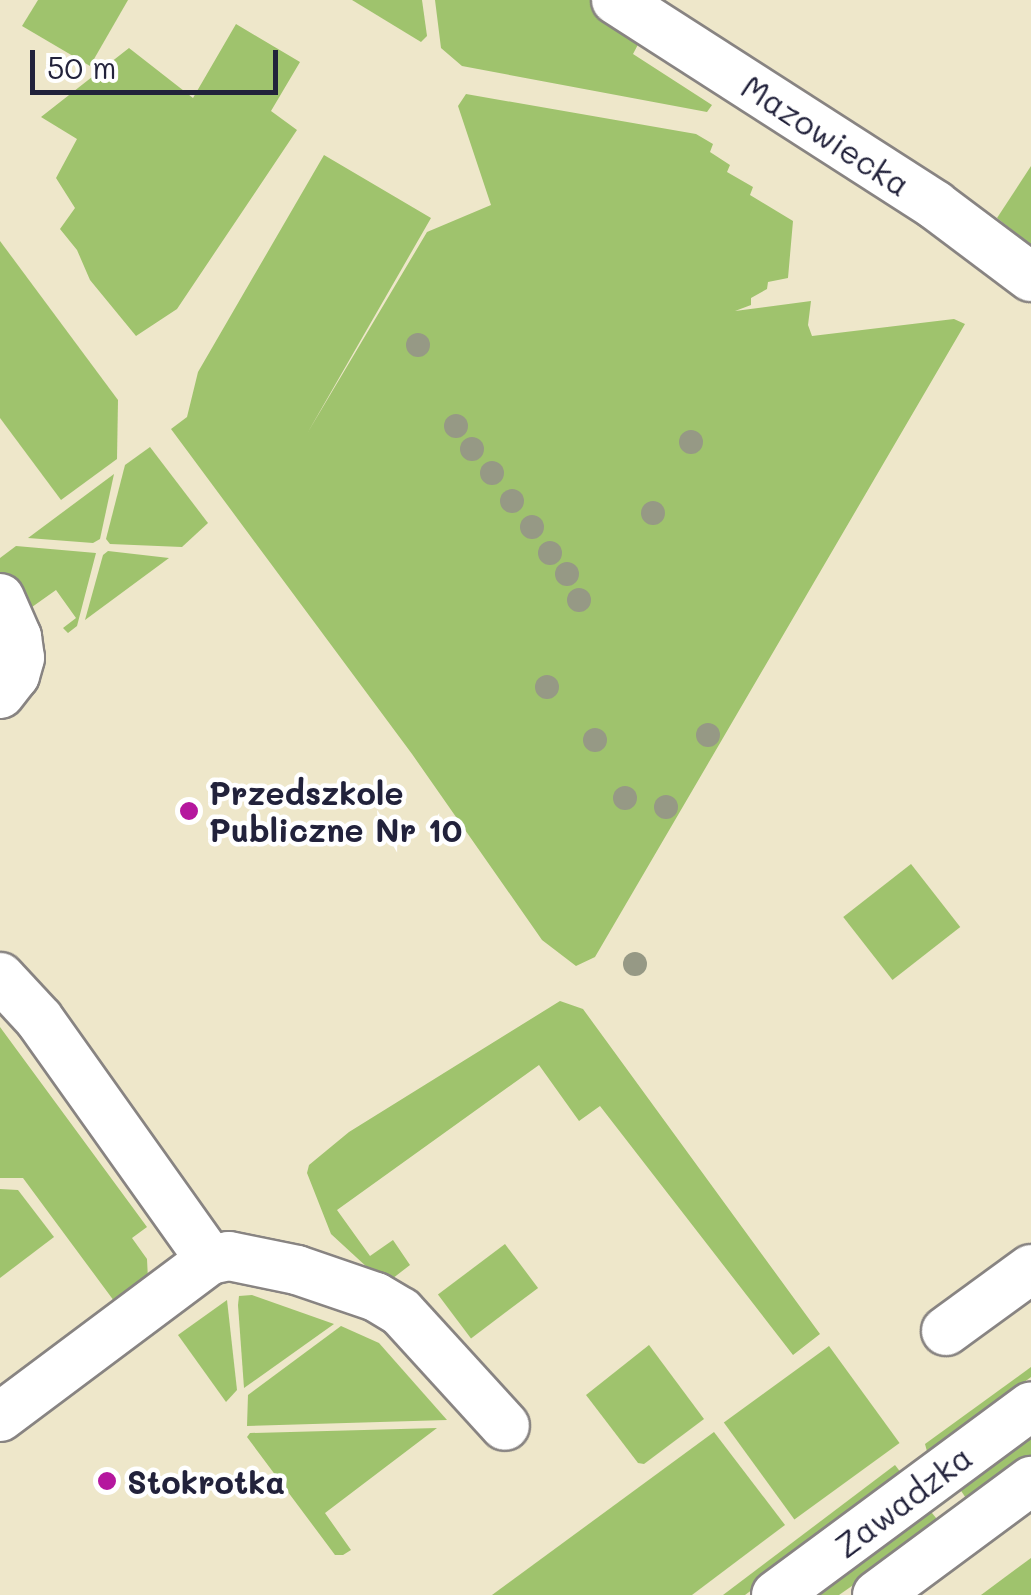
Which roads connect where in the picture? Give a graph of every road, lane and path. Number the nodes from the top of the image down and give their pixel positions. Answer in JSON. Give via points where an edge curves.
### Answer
{"nodes":[{"id":1,"x":616,"y":0,"type":"edge"},
{"id":2,"x":1031,"y":277,"type":"edge"},
{"id":3,"x":0,"y":598,"type":"edge"},
{"id":4,"x":0,"y":694,"type":"edge"},
{"id":5,"x":0,"y":978,"type":"edge"},
{"id":6,"x":210,"y":1260,"type":"junction"},
{"id":7,"x":1031,"y":1269,"type":"edge"},
{"id":8,"x":946,"y":1331,"type":"dead end"},
{"id":9,"x":1031,"y":1406,"type":"edge"},
{"id":10,"x":0,"y":1417,"type":"edge"},
{"id":11,"x":505,"y":1426,"type":"dead end"},
{"id":12,"x":1031,"y":1480,"type":"edge"},
{"id":13,"x":776,"y":1595,"type":"edge"},
{"id":14,"x":876,"y":1595,"type":"edge"}],
"edges":[{"from":1,"to":2,"type":"street","name":"Mazowiecka","via":[[935,205]]},
{"from":3,"to":4,"type":"street","via":[[20,658]]},
{"from":5,"to":6,"type":"street","via":[[39,1019]]},
{"from":6,"to":10,"type":"street"},
{"from":6,"to":11,"type":"street","via":[[267,1262],[384,1301],[418,1328]]},
{"from":7,"to":8,"type":"street"},
{"from":9,"to":13,"type":"street","name":"Zawadzka"},
{"from":12,"to":14,"type":"street","name":"Zawadzka"}]}
